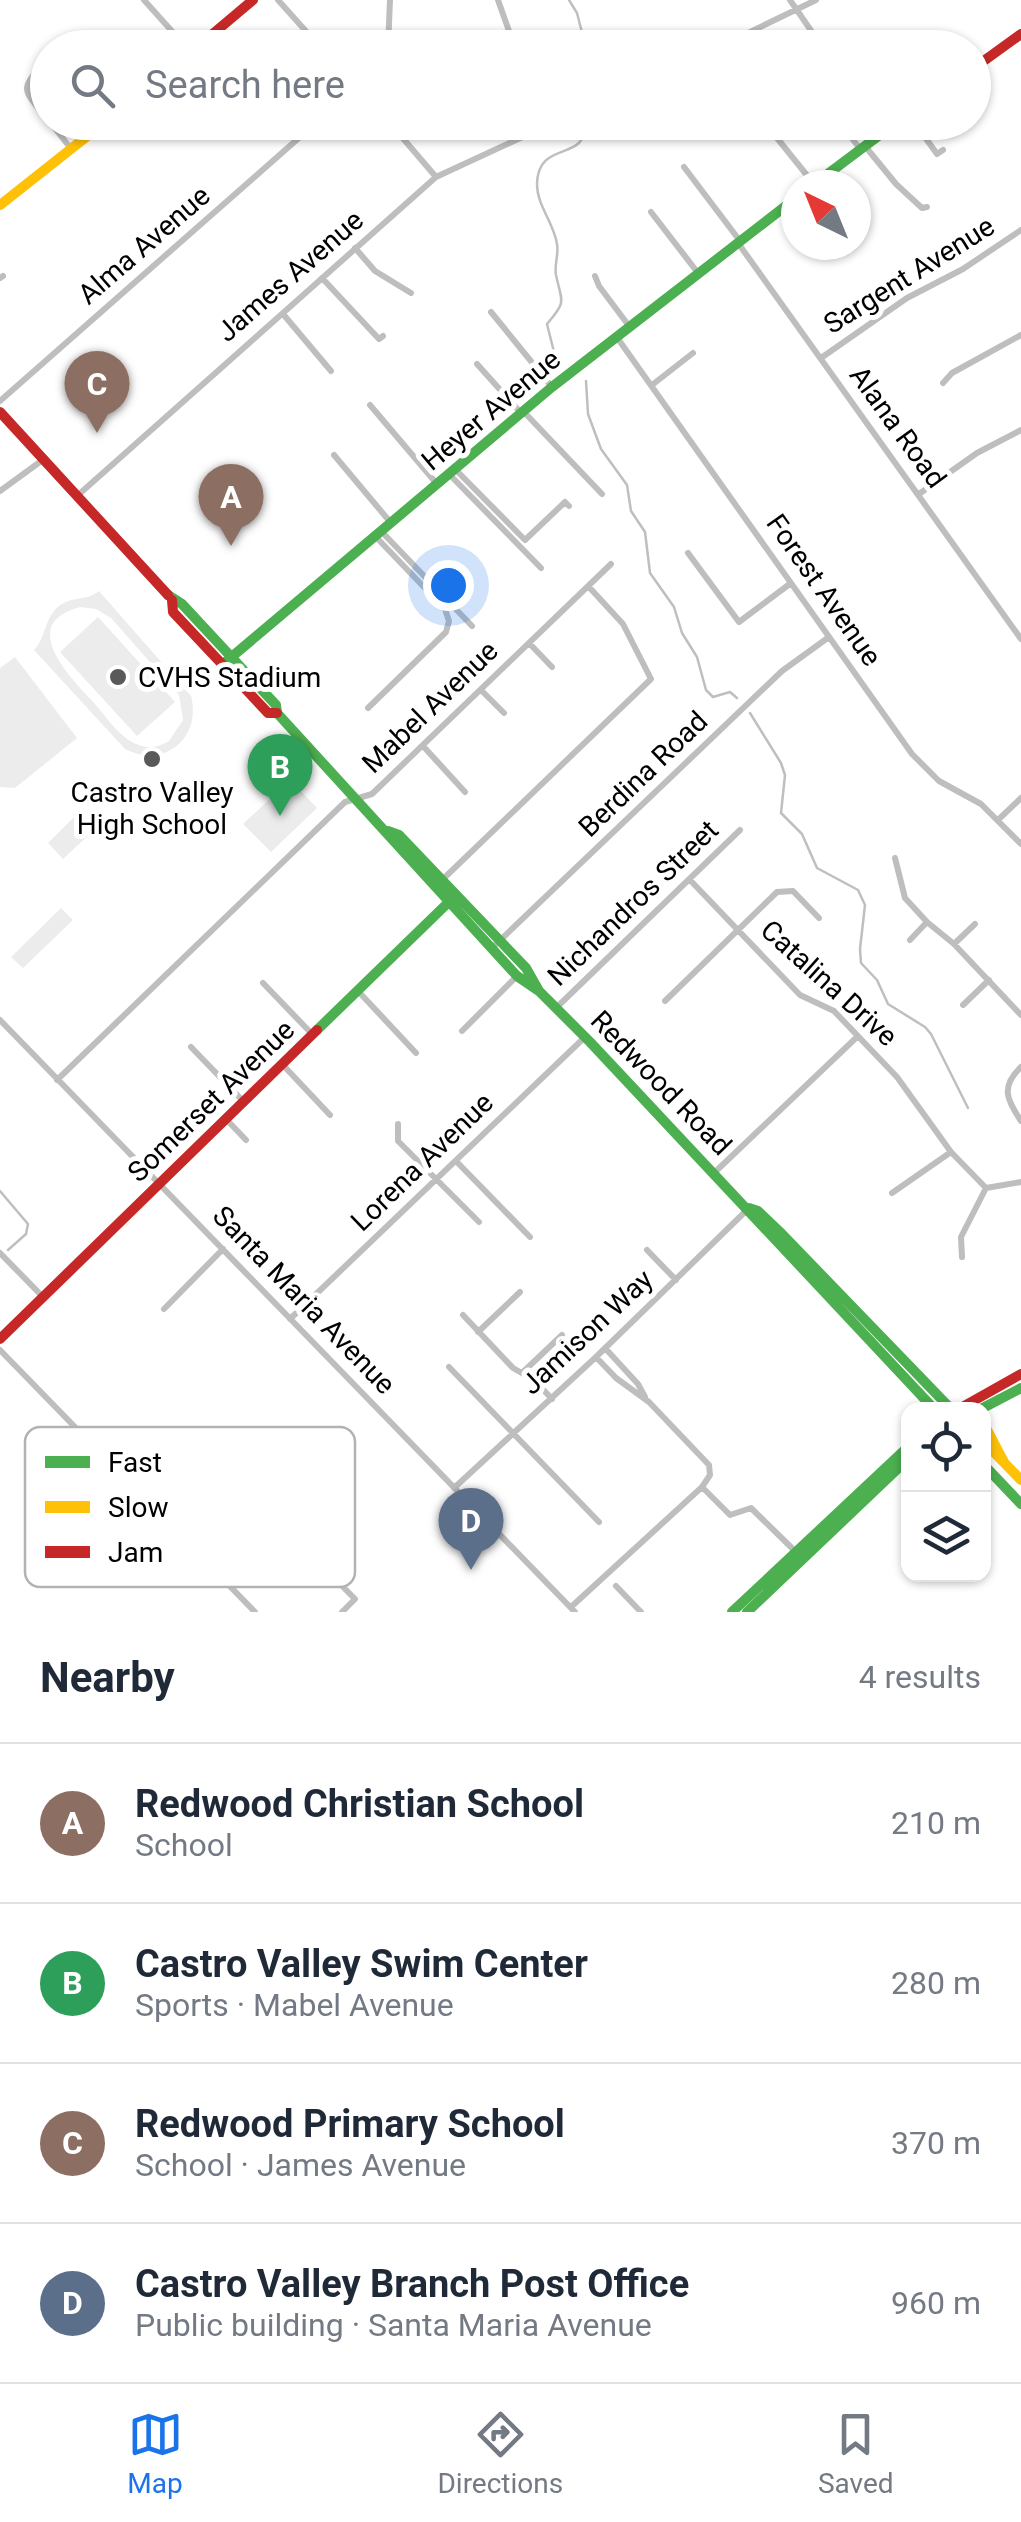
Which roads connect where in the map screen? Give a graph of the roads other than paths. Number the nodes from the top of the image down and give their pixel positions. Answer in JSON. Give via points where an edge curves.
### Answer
{"nodes":[{"id":1,"x":144,"y":0,"type":"edge"},
{"id":2,"x":254,"y":0,"type":"edge"},
{"id":3,"x":278,"y":0,"type":"edge"},
{"id":4,"x":390,"y":0,"type":"edge"},
{"id":5,"x":498,"y":0,"type":"edge"},
{"id":6,"x":790,"y":0,"type":"edge"},
{"id":7,"x":816,"y":0,"type":"edge"},
{"id":8,"x":797,"y":10,"type":"junction"},
{"id":9,"x":171,"y":30,"type":"edge"},
{"id":10,"x":218,"y":30,"type":"edge"},
{"id":11,"x":305,"y":30,"type":"edge"},
{"id":12,"x":389,"y":30,"type":"edge"},
{"id":13,"x":509,"y":30,"type":"edge"},
{"id":14,"x":755,"y":30,"type":"edge"},
{"id":15,"x":811,"y":30,"type":"edge"},
{"id":16,"x":1021,"y":34,"type":"edge"},
{"id":17,"x":991,"y":56,"type":"edge"},
{"id":18,"x":64,"y":140,"type":"edge"},
{"id":19,"x":84,"y":140,"type":"edge"},
{"id":20,"x":297,"y":140,"type":"edge"},
{"id":21,"x":404,"y":140,"type":"edge"},
{"id":22,"x":512,"y":140,"type":"edge"},
{"id":23,"x":778,"y":140,"type":"edge"},
{"id":24,"x":857,"y":140,"type":"edge"},
{"id":25,"x":873,"y":140,"type":"edge"},
{"id":26,"x":927,"y":140,"type":"edge"},
{"id":27,"x":863,"y":147,"type":"junction"},
{"id":28,"x":72,"y":150,"type":"junction"},
{"id":29,"x":944,"y":150,"type":"dead end"},
{"id":30,"x":684,"y":167,"type":"dead end"},
{"id":31,"x":802,"y":170,"type":"edge"},
{"id":32,"x":833,"y":170,"type":"edge"},
{"id":33,"x":436,"y":177,"type":"junction"},
{"id":34,"x":0,"y":205,"type":"edge"},
{"id":35,"x":927,"y":207,"type":"dead end"},
{"id":36,"x":781,"y":210,"type":"edge"},
{"id":37,"x":650,"y":212,"type":"dead end"},
{"id":38,"x":1021,"y":230,"type":"edge"},
{"id":39,"x":739,"y":242,"type":"junction"},
{"id":40,"x":355,"y":248,"type":"junction"},
{"id":41,"x":698,"y":273,"type":"junction"},
{"id":42,"x":596,"y":276,"type":"dead end"},
{"id":43,"x":322,"y":278,"type":"junction"},
{"id":44,"x":411,"y":293,"type":"dead end"},
{"id":45,"x":491,"y":312,"type":"dead end"},
{"id":46,"x":282,"y":314,"type":"junction"},
{"id":47,"x":629,"y":326,"type":"junction"},
{"id":48,"x":1021,"y":335,"type":"edge"},
{"id":49,"x":383,"y":336,"type":"dead end"},
{"id":50,"x":616,"y":336,"type":"junction"},
{"id":51,"x":694,"y":352,"type":"dead end"},
{"id":52,"x":820,"y":358,"type":"junction"},
{"id":53,"x":477,"y":364,"type":"dead end"},
{"id":54,"x":331,"y":371,"type":"dead end"},
{"id":55,"x":943,"y":383,"type":"dead end"},
{"id":56,"x":652,"y":385,"type":"junction"},
{"id":57,"x":552,"y":387,"type":"junction"},
{"id":58,"x":0,"y":401,"type":"edge"},
{"id":59,"x":370,"y":405,"type":"dead end"},
{"id":60,"x":0,"y":412,"type":"edge"},
{"id":61,"x":522,"y":412,"type":"junction"},
{"id":62,"x":1021,"y":430,"type":"edge"},
{"id":63,"x":334,"y":455,"type":"dead end"},
{"id":64,"x":44,"y":459,"type":"junction"},
{"id":65,"x":352,"y":461,"type":"dead end"},
{"id":66,"x":345,"y":468,"type":"junction"},
{"id":67,"x":452,"y":471,"type":"junction"},
{"id":68,"x":338,"y":476,"type":"dead end"},
{"id":69,"x":437,"y":484,"type":"junction"},
{"id":70,"x":0,"y":491,"type":"edge"},
{"id":71,"x":602,"y":494,"type":"dead end"},
{"id":72,"x":920,"y":494,"type":"junction"},
{"id":73,"x":77,"y":496,"type":"junction"},
{"id":74,"x":569,"y":506,"type":"dead end"},
{"id":75,"x":382,"y":530,"type":"junction"},
{"id":76,"x":688,"y":553,"type":"dead end"},
{"id":77,"x":611,"y":564,"type":"dead end"},
{"id":78,"x":541,"y":568,"type":"dead end"},
{"id":79,"x":791,"y":584,"type":"junction"},
{"id":80,"x":589,"y":587,"type":"junction"},
{"id":81,"x":473,"y":613,"type":"dead end"},
{"id":82,"x":829,"y":637,"type":"junction"},
{"id":83,"x":1021,"y":638,"type":"edge"},
{"id":84,"x":530,"y":643,"type":"junction"},
{"id":85,"x":227,"y":661,"type":"junction"},
{"id":86,"x":552,"y":666,"type":"dead end"},
{"id":87,"x":481,"y":690,"type":"junction"},
{"id":88,"x":368,"y":708,"type":"dead end"},
{"id":89,"x":504,"y":713,"type":"dead end"},
{"id":90,"x":423,"y":746,"type":"junction"},
{"id":91,"x":465,"y":792,"type":"dead end"},
{"id":92,"x":358,"y":798,"type":"junction"},
{"id":93,"x":1021,"y":798,"type":"edge"},
{"id":94,"x":998,"y":820,"type":"junction"},
{"id":95,"x":740,"y":830,"type":"dead end"},
{"id":96,"x":1021,"y":844,"type":"edge"},
{"id":97,"x":895,"y":858,"type":"dead end"},
{"id":98,"x":690,"y":880,"type":"junction"},
{"id":99,"x":438,"y":883,"type":"junction"},
{"id":100,"x":452,"y":899,"type":"junction"},
{"id":101,"x":819,"y":918,"type":"dead end"},
{"id":102,"x":927,"y":922,"type":"junction"},
{"id":103,"x":975,"y":924,"type":"dead end"},
{"id":104,"x":738,"y":930,"type":"junction"},
{"id":105,"x":910,"y":940,"type":"dead end"},
{"id":106,"x":954,"y":944,"type":"junction"},
{"id":107,"x":496,"y":945,"type":"junction"},
{"id":108,"x":517,"y":976,"type":"junction"},
{"id":109,"x":989,"y":980,"type":"junction"},
{"id":110,"x":262,"y":983,"type":"dead end"},
{"id":111,"x":358,"y":991,"type":"junction"},
{"id":112,"x":539,"y":991,"type":"junction"},
{"id":113,"x":665,"y":1001,"type":"dead end"},
{"id":114,"x":963,"y":1005,"type":"dead end"},
{"id":115,"x":556,"y":1008,"type":"junction"},
{"id":116,"x":1021,"y":1015,"type":"edge"},
{"id":117,"x":0,"y":1020,"type":"edge"},
{"id":118,"x":462,"y":1031,"type":"dead end"},
{"id":119,"x":312,"y":1034,"type":"junction"},
{"id":120,"x":858,"y":1036,"type":"junction"},
{"id":121,"x":584,"y":1037,"type":"junction"},
{"id":122,"x":191,"y":1047,"type":"dead end"},
{"id":123,"x":416,"y":1053,"type":"dead end"},
{"id":124,"x":282,"y":1064,"type":"junction"},
{"id":125,"x":1021,"y":1067,"type":"edge"},
{"id":126,"x":58,"y":1080,"type":"junction"},
{"id":127,"x":244,"y":1102,"type":"junction"},
{"id":128,"x":330,"y":1115,"type":"dead end"},
{"id":129,"x":226,"y":1119,"type":"junction"},
{"id":130,"x":1021,"y":1121,"type":"edge"},
{"id":131,"x":398,"y":1124,"type":"dead end"},
{"id":132,"x":246,"y":1140,"type":"dead end"},
{"id":133,"x":951,"y":1152,"type":"junction"},
{"id":134,"x":456,"y":1161,"type":"junction"},
{"id":135,"x":715,"y":1172,"type":"junction"},
{"id":136,"x":436,"y":1180,"type":"junction"},
{"id":137,"x":1021,"y":1182,"type":"edge"},
{"id":138,"x":159,"y":1184,"type":"junction"},
{"id":139,"x":986,"y":1188,"type":"junction"},
{"id":140,"x":892,"y":1193,"type":"dead end"},
{"id":141,"x":749,"y":1208,"type":"junction"},
{"id":142,"x":479,"y":1222,"type":"dead end"},
{"id":143,"x":530,"y":1236,"type":"dead end"},
{"id":144,"x":223,"y":1248,"type":"junction"},
{"id":145,"x":647,"y":1250,"type":"dead end"},
{"id":146,"x":0,"y":1253,"type":"edge"},
{"id":147,"x":962,"y":1257,"type":"dead end"},
{"id":148,"x":676,"y":1280,"type":"junction"},
{"id":149,"x":520,"y":1292,"type":"dead end"},
{"id":150,"x":42,"y":1298,"type":"junction"},
{"id":151,"x":164,"y":1308,"type":"dead end"},
{"id":152,"x":462,"y":1315,"type":"dead end"},
{"id":153,"x":290,"y":1319,"type":"junction"},
{"id":154,"x":478,"y":1332,"type":"junction"},
{"id":155,"x":562,"y":1335,"type":"dead end"},
{"id":156,"x":0,"y":1340,"type":"edge"},
{"id":157,"x":605,"y":1348,"type":"junction"},
{"id":158,"x":0,"y":1350,"type":"edge"},
{"id":159,"x":596,"y":1357,"type":"junction"},
{"id":160,"x":449,"y":1367,"type":"dead end"},
{"id":161,"x":522,"y":1374,"type":"junction"},
{"id":162,"x":1021,"y":1374,"type":"edge"},
{"id":163,"x":1021,"y":1388,"type":"edge"},
{"id":164,"x":552,"y":1398,"type":"junction"},
{"id":165,"x":997,"y":1400,"type":"junction"},
{"id":166,"x":649,"y":1402,"type":"junction"},
{"id":167,"x":927,"y":1402,"type":"edge"},
{"id":168,"x":946,"y":1402,"type":"edge"},
{"id":169,"x":969,"y":1402,"type":"edge"},
{"id":170,"x":991,"y":1403,"type":"edge"},
{"id":171,"x":991,"y":1407,"type":"edge"},
{"id":172,"x":75,"y":1427,"type":"edge"},
{"id":173,"x":512,"y":1432,"type":"junction"},
{"id":174,"x":991,"y":1436,"type":"edge"},
{"id":175,"x":991,"y":1449,"type":"edge"},
{"id":176,"x":901,"y":1454,"type":"edge"},
{"id":177,"x":1004,"y":1462,"type":"junction"},
{"id":178,"x":901,"y":1465,"type":"edge"},
{"id":179,"x":991,"y":1472,"type":"edge"},
{"id":180,"x":1021,"y":1480,"type":"edge"},
{"id":181,"x":702,"y":1487,"type":"junction"},
{"id":182,"x":454,"y":1488,"type":"junction"},
{"id":183,"x":1021,"y":1504,"type":"edge"},
{"id":184,"x":599,"y":1522,"type":"dead end"},
{"id":185,"x":801,"y":1554,"type":"junction"},
{"id":186,"x":616,"y":1586,"type":"dead end"},
{"id":187,"x":231,"y":1587,"type":"edge"},
{"id":188,"x":342,"y":1587,"type":"edge"},
{"id":189,"x":573,"y":1610,"type":"edge"},
{"id":190,"x":255,"y":1612,"type":"edge"},
{"id":191,"x":342,"y":1612,"type":"edge"},
{"id":192,"x":641,"y":1612,"type":"edge"},
{"id":193,"x":732,"y":1612,"type":"edge"},
{"id":194,"x":747,"y":1612,"type":"edge"}],
"edges":[{"from":1,"to":9,"type":"street"},
{"from":2,"to":10,"type":"main road"},
{"from":3,"to":11,"type":"street"},
{"from":4,"to":12,"type":"street"},
{"from":5,"to":13,"type":"street"},
{"from":6,"to":8,"type":"street"},
{"from":7,"to":8,"type":"street"},
{"from":8,"to":14,"type":"street"},
{"from":8,"to":15,"type":"street"},
{"from":16,"to":17,"type":"main road"},
{"from":18,"to":28,"type":"street"},
{"from":19,"to":28,"type":"main road"},
{"from":20,"to":58,"type":"street","name":"Alma Avenue"},
{"from":21,"to":33,"type":"street"},
{"from":22,"to":33,"type":"street","name":"James Avenue"},
{"from":23,"to":31,"type":"street"},
{"from":24,"to":27,"type":"street"},
{"from":25,"to":27,"type":"main road"},
{"from":26,"to":29,"type":"street","via":[[937,154]]},
{"from":27,"to":32,"type":"main road"},
{"from":27,"to":35,"type":"street"},
{"from":28,"to":34,"type":"main road"},
{"from":30,"to":39,"type":"street","name":"Alana Road"},
{"from":33,"to":40,"type":"street","name":"James Avenue"},
{"from":36,"to":39,"type":"main road","name":"Heyer Avenue"},
{"from":37,"to":41,"type":"street"},
{"from":38,"to":52,"type":"street","name":"Sargent Avenue"},
{"from":39,"to":41,"type":"main road","name":"Heyer Avenue"},
{"from":39,"to":52,"type":"street","name":"Alana Road"},
{"from":40,"to":43,"type":"street","name":"James Avenue"},
{"from":40,"to":44,"type":"street","via":[[374,271]]},
{"from":41,"to":47,"type":"main road","name":"Heyer Avenue"},
{"from":42,"to":47,"type":"street"},
{"from":43,"to":46,"type":"street","name":"James Avenue"},
{"from":43,"to":49,"type":"street","via":[[379,340]]},
{"from":45,"to":57,"type":"street"},
{"from":46,"to":54,"type":"street"},
{"from":46,"to":73,"type":"street","name":"James Avenue"},
{"from":47,"to":50,"type":"main road","name":"Heyer Avenue"},
{"from":48,"to":55,"type":"street"},
{"from":50,"to":56,"type":"street","name":"Forest Avenue"},
{"from":50,"to":57,"type":"main road","name":"Heyer Avenue"},
{"from":51,"to":56,"type":"street"},
{"from":52,"to":72,"type":"street","name":"Alana Road"},
{"from":53,"to":61,"type":"street"},
{"from":56,"to":79,"type":"street","name":"Forest Avenue"},
{"from":57,"to":61,"type":"main road","name":"Heyer Avenue"},
{"from":59,"to":69,"type":"street"},
{"from":60,"to":64,"type":"main road","name":"Redwood Road"},
{"from":61,"to":67,"type":"main road","name":"Heyer Avenue"},
{"from":61,"to":71,"type":"street"},
{"from":62,"to":72,"type":"street"},
{"from":63,"to":66,"type":"street"},
{"from":64,"to":70,"type":"street"},
{"from":64,"to":73,"type":"main road","name":"Redwood Road"},
{"from":65,"to":66,"type":"street"},
{"from":66,"to":68,"type":"street"},
{"from":66,"to":75,"type":"street"},
{"from":67,"to":69,"type":"main road","name":"Heyer Avenue"},
{"from":67,"to":74,"type":"street","via":[[525,540],[565,502]]},
{"from":67,"to":78,"type":"street"},
{"from":69,"to":75,"type":"main road","name":"Heyer Avenue"},
{"from":72,"to":83,"type":"street","name":"Alana Road"},
{"from":73,"to":85,"type":"main road","name":"Redwood Road","via":[[182,604]]},
{"from":75,"to":81,"type":"street","via":[[468,623]]},
{"from":75,"to":85,"type":"main road","name":"Heyer Avenue"},
{"from":75,"to":88,"type":"street","via":[[449,621],[446,632]]},
{"from":76,"to":79,"type":"street","via":[[739,622]]},
{"from":77,"to":80,"type":"street","name":"Mabel Avenue"},
{"from":79,"to":82,"type":"street","name":"Forest Avenue"},
{"from":80,"to":84,"type":"street","name":"Mabel Avenue"},
{"from":80,"to":99,"type":"street","via":[[623,624],[651,680]]},
{"from":82,"to":94,"type":"street","name":"Forest Avenue","via":[[920,764]]},
{"from":82,"to":107,"type":"street","name":"Berdina Road","via":[[782,671]]},
{"from":84,"to":86,"type":"street"},
{"from":84,"to":87,"type":"street","name":"Mabel Avenue"},
{"from":85,"to":92,"type":"main road","name":"Redwood Road","via":[[276,705],[276,713]]},
{"from":87,"to":89,"type":"street"},
{"from":87,"to":90,"type":"street","name":"Mabel Avenue"},
{"from":90,"to":91,"type":"street"},
{"from":90,"to":92,"type":"street","name":"Mabel Avenue","via":[[372,794]]},
{"from":92,"to":99,"type":"main road","name":"Redwood Road"},
{"from":92,"to":126,"type":"street","name":"Mabel Avenue","via":[[345,802]]},
{"from":93,"to":94,"type":"street"},
{"from":94,"to":96,"type":"street","name":"Forest Avenue"},
{"from":95,"to":98,"type":"street","name":"Nichandros Street"},
{"from":97,"to":102,"type":"street","via":[[905,898]]},
{"from":98,"to":104,"type":"street","name":"Catalina Drive"},
{"from":98,"to":115,"type":"street","name":"Nichandros Street"},
{"from":99,"to":100,"type":"main road","name":"Redwood Road"},
{"from":100,"to":107,"type":"main road","name":"Redwood Road"},
{"from":100,"to":111,"type":"main road","name":"Somerset Avenue"},
{"from":101,"to":104,"type":"street","via":[[785,889]]},
{"from":102,"to":105,"type":"street"},
{"from":102,"to":106,"type":"street"},
{"from":103,"to":106,"type":"street"},
{"from":104,"to":113,"type":"street"},
{"from":104,"to":120,"type":"street","name":"Catalina Drive","via":[[800,996],[827,1006]]},
{"from":106,"to":109,"type":"street"},
{"from":107,"to":108,"type":"main road","name":"Redwood Road"},
{"from":107,"to":112,"type":"main road","name":"Redwood Road","via":[[533,976]]},
{"from":108,"to":112,"type":"main road","name":"Redwood Road"},
{"from":108,"to":118,"type":"street"},
{"from":109,"to":114,"type":"street"},
{"from":109,"to":116,"type":"street"},
{"from":110,"to":119,"type":"street"},
{"from":111,"to":119,"type":"main road","name":"Somerset Avenue"},
{"from":111,"to":123,"type":"street"},
{"from":112,"to":115,"type":"main road","name":"Redwood Road"},
{"from":115,"to":121,"type":"main road","name":"Redwood Road"},
{"from":117,"to":126,"type":"street","name":"Santa Maria Avenue"},
{"from":119,"to":124,"type":"main road","name":"Somerset Avenue"},
{"from":120,"to":133,"type":"street","name":"Catalina Drive"},
{"from":120,"to":135,"type":"street"},
{"from":121,"to":134,"type":"street","name":"Lorena Avenue"},
{"from":121,"to":135,"type":"main road","name":"Redwood Road"},
{"from":122,"to":127,"type":"street"},
{"from":124,"to":127,"type":"main road","name":"Somerset Avenue"},
{"from":124,"to":128,"type":"street"},
{"from":125,"to":130,"type":"street","via":[[1006,1091]]},
{"from":126,"to":138,"type":"street","name":"Santa Maria Avenue"},
{"from":127,"to":129,"type":"main road","name":"Somerset Avenue"},
{"from":129,"to":132,"type":"street"},
{"from":129,"to":138,"type":"main road","name":"Somerset Avenue"},
{"from":131,"to":136,"type":"street","via":[[398,1141]]},
{"from":133,"to":139,"type":"street","name":"Catalina Drive"},
{"from":133,"to":140,"type":"street"},
{"from":134,"to":136,"type":"street","name":"Lorena Avenue"},
{"from":134,"to":143,"type":"street"},
{"from":135,"to":141,"type":"main road","name":"Redwood Road"},
{"from":136,"to":142,"type":"street"},
{"from":136,"to":153,"type":"street","name":"Lorena Avenue"},
{"from":137,"to":139,"type":"street"},
{"from":138,"to":144,"type":"street","name":"Santa Maria Avenue"},
{"from":138,"to":150,"type":"main road","name":"Somerset Avenue"},
{"from":139,"to":147,"type":"street","via":[[961,1237]]},
{"from":141,"to":148,"type":"street","name":"Jamison Way"},
{"from":141,"to":167,"type":"main road","name":"Redwood Road"},
{"from":141,"to":168,"type":"main road","name":"Redwood Road"},
{"from":144,"to":151,"type":"street"},
{"from":144,"to":153,"type":"street","name":"Santa Maria Avenue"},
{"from":145,"to":148,"type":"street"},
{"from":146,"to":150,"type":"street"},
{"from":148,"to":157,"type":"street","name":"Jamison Way"},
{"from":149,"to":154,"type":"street"},
{"from":150,"to":156,"type":"main road","name":"Somerset Avenue"},
{"from":152,"to":154,"type":"street"},
{"from":153,"to":182,"type":"street","name":"Santa Maria Avenue"},
{"from":154,"to":161,"type":"street"},
{"from":155,"to":161,"type":"street"},
{"from":157,"to":159,"type":"street","name":"Jamison Way"},
{"from":157,"to":166,"type":"street"},
{"from":158,"to":172,"type":"street"},
{"from":159,"to":164,"type":"street","name":"Jamison Way"},
{"from":159,"to":166,"type":"street"},
{"from":160,"to":173,"type":"street"},
{"from":161,"to":164,"type":"street"},
{"from":162,"to":169,"type":"main road"},
{"from":163,"to":165,"type":"main road"},
{"from":164,"to":173,"type":"street","name":"Jamison Way"},
{"from":165,"to":170,"type":"main road"},
{"from":165,"to":171,"type":"main road"},
{"from":166,"to":181,"type":"street","via":[[709,1465]]},
{"from":173,"to":182,"type":"street","name":"Jamison Way"},
{"from":173,"to":184,"type":"street"},
{"from":174,"to":177,"type":"main road"},
{"from":175,"to":177,"type":"main road"},
{"from":176,"to":185,"type":"main road"},
{"from":177,"to":180,"type":"main road"},
{"from":178,"to":185,"type":"main road"},
{"from":179,"to":183,"type":"main road"},
{"from":181,"to":185,"type":"street","via":[[730,1516],[751,1508]]},
{"from":181,"to":189,"type":"street"},
{"from":182,"to":189,"type":"street","name":"Santa Maria Avenue"},
{"from":185,"to":193,"type":"main road"},
{"from":185,"to":194,"type":"main road"},
{"from":186,"to":192,"type":"street"},
{"from":187,"to":190,"type":"street"},
{"from":188,"to":191,"type":"street","via":[[355,1600]]}]}
